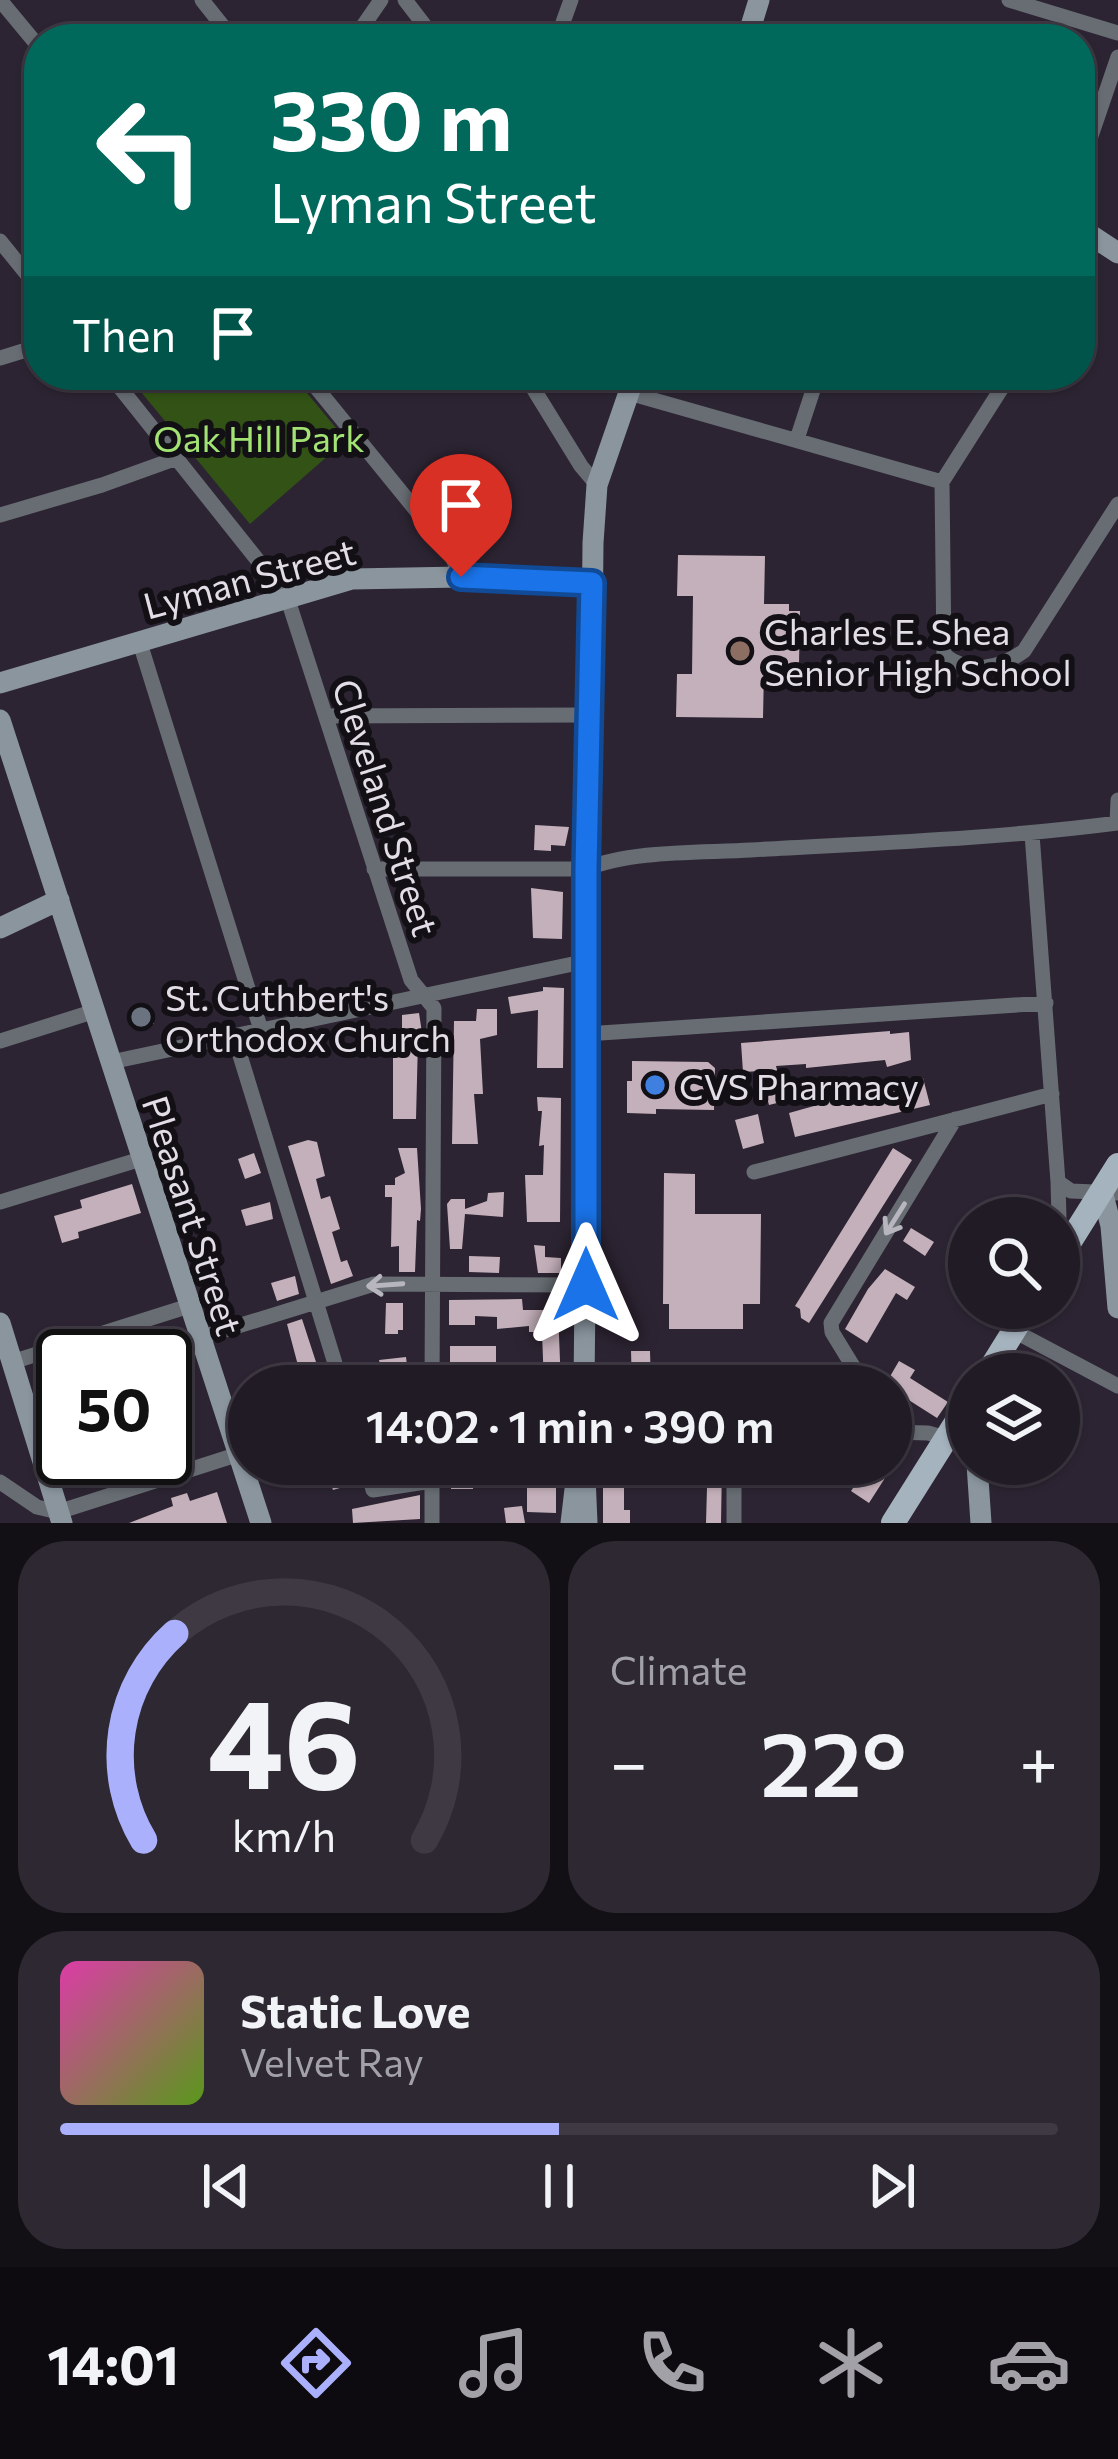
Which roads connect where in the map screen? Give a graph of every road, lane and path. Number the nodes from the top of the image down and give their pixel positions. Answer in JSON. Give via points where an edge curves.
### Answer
{"nodes":[{"id":1,"x":0,"y":0,"type":"edge"},
{"id":2,"x":202,"y":0,"type":"edge"},
{"id":3,"x":405,"y":0,"type":"edge"},
{"id":4,"x":1009,"y":0,"type":"edge"},
{"id":5,"x":221,"y":24,"type":"edge"},
{"id":6,"x":423,"y":24,"type":"edge"},
{"id":7,"x":1088,"y":24,"type":"edge"},
{"id":8,"x":24,"y":29,"type":"edge"},
{"id":9,"x":1118,"y":57,"type":"edge"},
{"id":10,"x":1095,"y":124,"type":"edge"},
{"id":11,"x":0,"y":241,"type":"edge"},
{"id":12,"x":24,"y":271,"type":"edge"},
{"id":13,"x":122,"y":390,"type":"edge"},
{"id":14,"x":318,"y":390,"type":"edge"},
{"id":15,"x":534,"y":390,"type":"edge"},
{"id":16,"x":630,"y":390,"type":"edge"},
{"id":17,"x":650,"y":390,"type":"edge"},
{"id":18,"x":813,"y":390,"type":"edge"},
{"id":19,"x":1000,"y":390,"type":"edge"},
{"id":20,"x":797,"y":439,"type":"junction"},
{"id":21,"x":177,"y":458,"type":"junction"},
{"id":22,"x":942,"y":482,"type":"junction"},
{"id":23,"x":597,"y":485,"type":"junction"},
{"id":24,"x":1118,"y":504,"type":"edge"},
{"id":25,"x":0,"y":515,"type":"edge"},
{"id":26,"x":461,"y":577,"type":"junction"},
{"id":27,"x":592,"y":583,"type":"junction"},
{"id":28,"x":287,"y":597,"type":"junction"},
{"id":29,"x":139,"y":640,"type":"junction"},
{"id":30,"x":0,"y":683,"type":"edge"},
{"id":31,"x":590,"y":715,"type":"junction"},
{"id":32,"x":326,"y":716,"type":"junction"},
{"id":33,"x":0,"y":720,"type":"edge"},
{"id":34,"x":1118,"y":800,"type":"edge"},
{"id":35,"x":1117,"y":823,"type":"edge"},
{"id":36,"x":1033,"y":834,"type":"junction"},
{"id":37,"x":374,"y":869,"type":"junction"},
{"id":38,"x":586,"y":869,"type":"junction"},
{"id":39,"x":59,"y":900,"type":"junction"},
{"id":40,"x":0,"y":928,"type":"edge"},
{"id":41,"x":587,"y":961,"type":"junction"},
{"id":42,"x":427,"y":996,"type":"junction"},
{"id":43,"x":1046,"y":1003,"type":"junction"},
{"id":44,"x":95,"y":1011,"type":"junction"},
{"id":45,"x":261,"y":1030,"type":"junction"},
{"id":46,"x":586,"y":1034,"type":"junction"},
{"id":47,"x":234,"y":1036,"type":"junction"},
{"id":48,"x":0,"y":1041,"type":"edge"},
{"id":49,"x":111,"y":1062,"type":"junction"},
{"id":50,"x":1052,"y":1094,"type":"junction"},
{"id":51,"x":955,"y":1119,"type":"junction"},
{"id":52,"x":141,"y":1159,"type":"junction"},
{"id":53,"x":1118,"y":1165,"type":"edge"},
{"id":54,"x":754,"y":1172,"type":"dead end"},
{"id":55,"x":1058,"y":1182,"type":"junction"},
{"id":56,"x":1110,"y":1192,"type":"edge"},
{"id":57,"x":1058,"y":1197,"type":"edge"},
{"id":58,"x":0,"y":1202,"type":"edge"},
{"id":59,"x":1080,"y":1231,"type":"edge"},
{"id":60,"x":434,"y":1284,"type":"junction"},
{"id":61,"x":586,"y":1285,"type":"junction"},
{"id":62,"x":317,"y":1302,"type":"junction"},
{"id":63,"x":189,"y":1306,"type":"junction"},
{"id":64,"x":1118,"y":1308,"type":"edge"},
{"id":65,"x":0,"y":1323,"type":"edge"},
{"id":66,"x":1014,"y":1331,"type":"joint"},
{"id":67,"x":199,"y":1338,"type":"junction"},
{"id":68,"x":1000,"y":1353,"type":"edge"},
{"id":69,"x":12,"y":1362,"type":"junction"},
{"id":70,"x":336,"y":1365,"type":"edge"},
{"id":71,"x":432,"y":1365,"type":"edge"},
{"id":72,"x":584,"y":1365,"type":"edge"},
{"id":73,"x":852,"y":1365,"type":"edge"},
{"id":74,"x":1118,"y":1386,"type":"edge"},
{"id":75,"x":228,"y":1422,"type":"edge"},
{"id":76,"x":948,"y":1425,"type":"edge"},
{"id":77,"x":912,"y":1431,"type":"edge"},
{"id":78,"x":948,"y":1442,"type":"edge"},
{"id":79,"x":228,"y":1458,"type":"edge"},
{"id":80,"x":0,"y":1482,"type":"edge"},
{"id":81,"x":249,"y":1485,"type":"edge"},
{"id":82,"x":432,"y":1485,"type":"edge"},
{"id":83,"x":578,"y":1485,"type":"edge"},
{"id":84,"x":583,"y":1485,"type":"edge"},
{"id":85,"x":734,"y":1485,"type":"edge"},
{"id":86,"x":978,"y":1485,"type":"edge"},
{"id":87,"x":60,"y":1518,"type":"edge"},
{"id":88,"x":261,"y":1523,"type":"edge"},
{"id":89,"x":432,"y":1523,"type":"edge"},
{"id":90,"x":572,"y":1523,"type":"edge"},
{"id":91,"x":587,"y":1523,"type":"edge"},
{"id":92,"x":734,"y":1523,"type":"edge"},
{"id":93,"x":892,"y":1523,"type":"edge"},
{"id":94,"x":981,"y":1523,"type":"edge"}],
"edges":[{"from":1,"to":8,"type":"street"},
{"from":2,"to":5,"type":"street"},
{"from":3,"to":6,"type":"street"},
{"from":4,"to":7,"type":"street"},
{"from":9,"to":10,"type":"street"},
{"from":11,"to":12,"type":"street"},
{"from":13,"to":21,"type":"street","name":"Cleveland Street"},
{"from":14,"to":26,"type":"street","via":[[450,552]]},
{"from":15,"to":23,"type":"street"},
{"from":16,"to":23,"type":"street"},
{"from":17,"to":20,"type":"street"},
{"from":18,"to":20,"type":"street"},
{"from":19,"to":22,"type":"street"},
{"from":20,"to":22,"type":"street"},
{"from":21,"to":25,"type":"street"},
{"from":21,"to":28,"type":"street","name":"Cleveland Street"},
{"from":22,"to":24,"type":"street","via":[[944,656],[975,669],[1024,651]]},
{"from":23,"to":27,"type":"street"},
{"from":26,"to":27,"type":"street","name":"Lyman Street"},
{"from":26,"to":28,"type":"street","name":"Lyman Street","via":[[352,579]]},
{"from":27,"to":31,"type":"street"},
{"from":28,"to":29,"type":"street","name":"Lyman Street"},
{"from":28,"to":32,"type":"street","name":"Cleveland Street"},
{"from":29,"to":30,"type":"street","name":"Lyman Street"},
{"from":29,"to":45,"type":"street"},
{"from":31,"to":32,"type":"street"},
{"from":31,"to":38,"type":"street"},
{"from":32,"to":37,"type":"street","name":"Cleveland Street"},
{"from":33,"to":39,"type":"street","name":"Pleasant Street"},
{"from":34,"to":35,"type":"street"},
{"from":35,"to":36,"type":"street"},
{"from":36,"to":38,"type":"street","via":[[685,854]]},
{"from":36,"to":43,"type":"street"},
{"from":37,"to":38,"type":"street"},
{"from":37,"to":42,"type":"street","name":"Cleveland Street","via":[[411,980]]},
{"from":38,"to":41,"type":"street"},
{"from":39,"to":40,"type":"street"},
{"from":39,"to":44,"type":"street","name":"Pleasant Street"},
{"from":41,"to":42,"type":"street"},
{"from":41,"to":46,"type":"street"},
{"from":42,"to":45,"type":"street"},
{"from":42,"to":60,"type":"street","name":"Cleveland Street","via":[[436,1014]]},
{"from":43,"to":46,"type":"street"},
{"from":43,"to":50,"type":"street"},
{"from":44,"to":48,"type":"street"},
{"from":44,"to":49,"type":"street","name":"Pleasant Street"},
{"from":45,"to":47,"type":"street"},
{"from":46,"to":61,"type":"street"},
{"from":47,"to":49,"type":"street"},
{"from":47,"to":62,"type":"street"},
{"from":49,"to":52,"type":"street","name":"Pleasant Street"},
{"from":50,"to":51,"type":"street"},
{"from":50,"to":55,"type":"street"},
{"from":51,"to":54,"type":"street"},
{"from":51,"to":73,"type":"street","one_way":true,"via":[[831,1323]]},
{"from":52,"to":58,"type":"street"},
{"from":52,"to":63,"type":"street","name":"Pleasant Street"},
{"from":53,"to":56,"type":"main road"},
{"from":55,"to":56,"type":"street","via":[[1071,1191]]},
{"from":55,"to":57,"type":"street"},
{"from":56,"to":59,"type":"main road"},
{"from":56,"to":64,"type":"street"},
{"from":60,"to":61,"type":"street"},
{"from":60,"to":62,"type":"street","one_way":true,"via":[[374,1284]]},
{"from":60,"to":71,"type":"street","name":"Cleveland Street"},
{"from":61,"to":72,"type":"street"},
{"from":62,"to":67,"type":"street"},
{"from":62,"to":70,"type":"street"},
{"from":63,"to":67,"type":"street","name":"Pleasant Street"},
{"from":63,"to":69,"type":"street"},
{"from":65,"to":69,"type":"street"},
{"from":66,"to":68,"type":"main road"},
{"from":66,"to":74,"type":"street"},
{"from":67,"to":75,"type":"street","name":"Pleasant Street"},
{"from":69,"to":87,"type":"street"},
{"from":76,"to":77,"type":"street"},
{"from":78,"to":93,"type":"main road"},
{"from":79,"to":87,"type":"street"},
{"from":80,"to":87,"type":"street"},
{"from":81,"to":88,"type":"street","name":"Pleasant Street"},
{"from":82,"to":89,"type":"street"},
{"from":83,"to":90,"type":"street"},
{"from":84,"to":91,"type":"street"},
{"from":85,"to":92,"type":"street"},
{"from":86,"to":94,"type":"street"}]}
